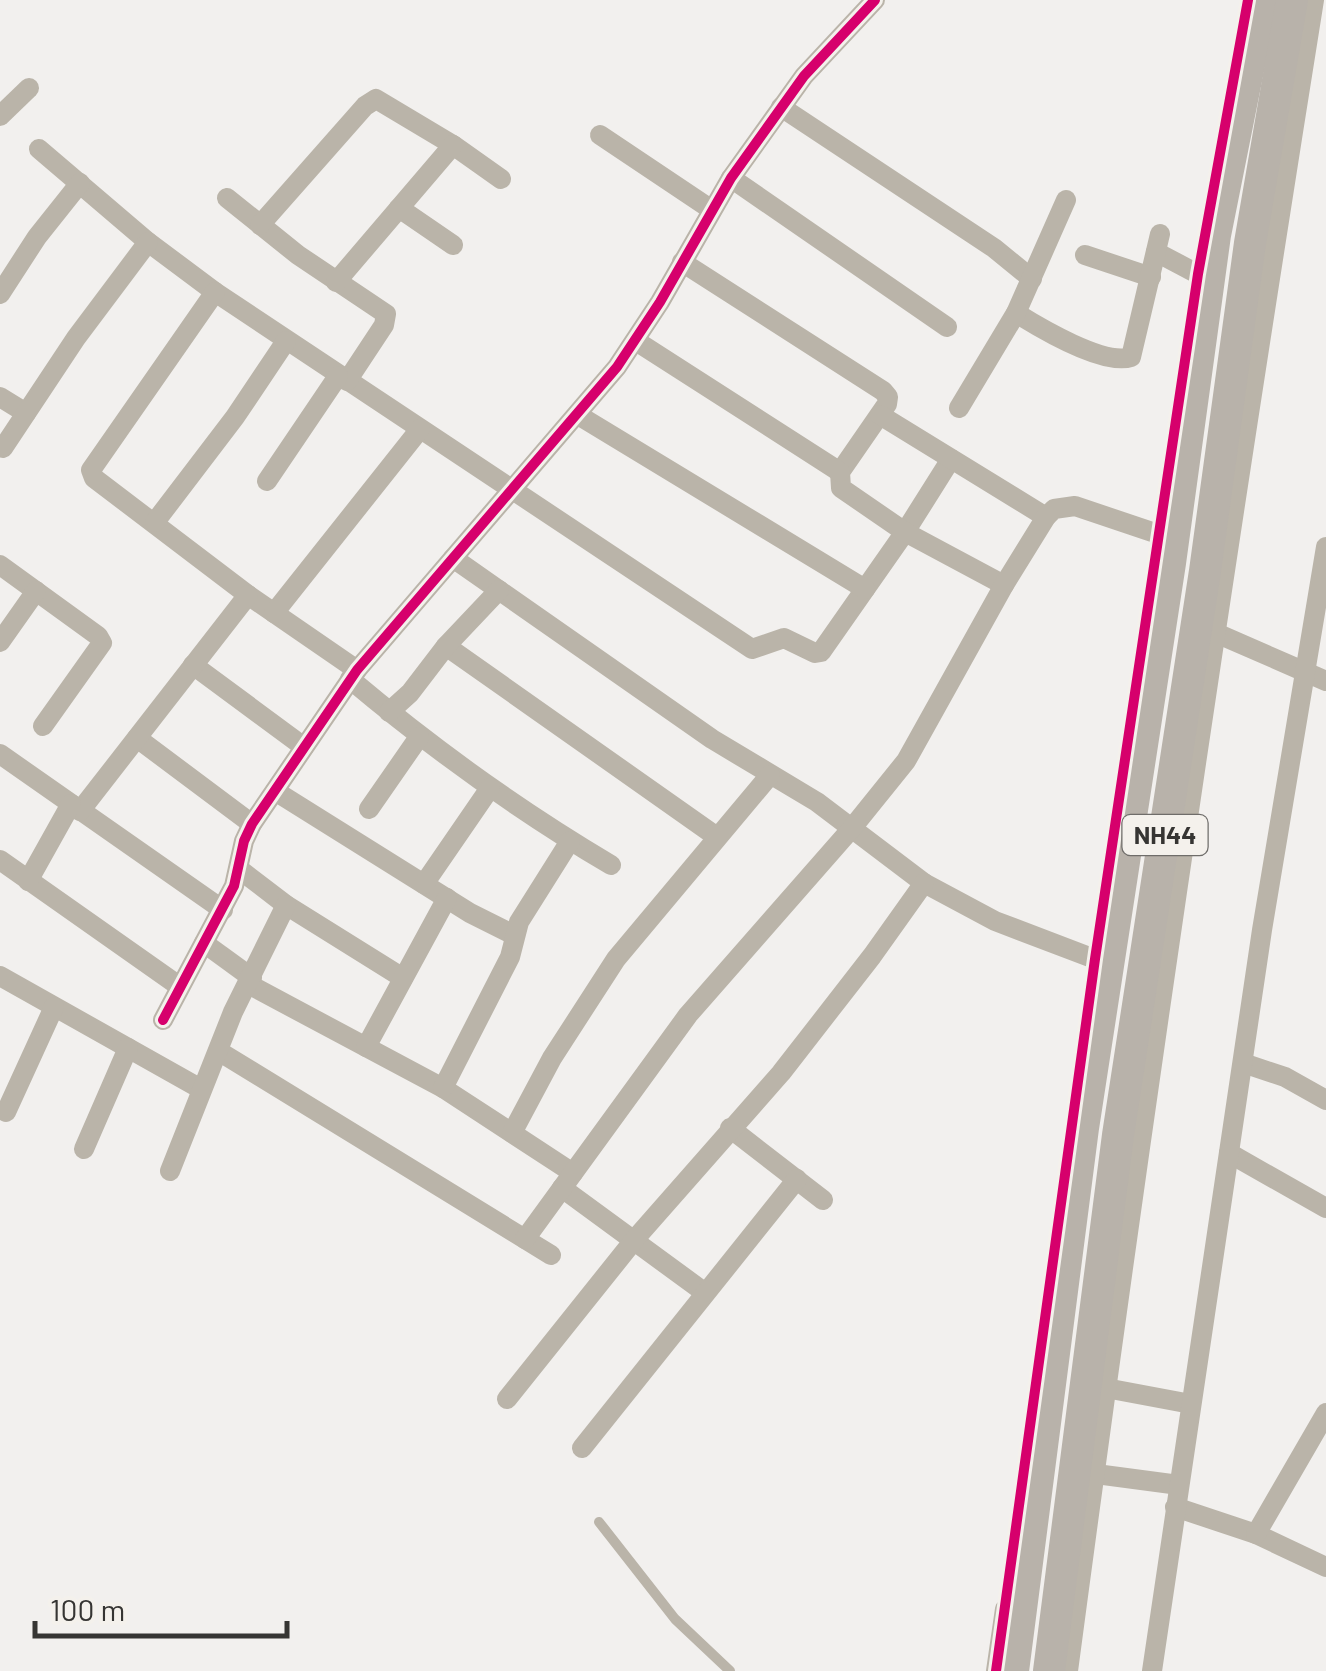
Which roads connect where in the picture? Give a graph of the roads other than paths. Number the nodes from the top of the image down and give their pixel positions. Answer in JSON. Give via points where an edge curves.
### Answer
{"nodes":[{"id":1,"x":875,"y":0,"type":"edge"},
{"id":2,"x":1248,"y":0,"type":"edge"},
{"id":3,"x":1262,"y":0,"type":"edge"},
{"id":4,"x":1292,"y":0,"type":"edge"},
{"id":5,"x":1314,"y":0,"type":"edge"},
{"id":6,"x":29,"y":88,"type":"dead end"},
{"id":7,"x":781,"y":107,"type":"junction"},
{"id":8,"x":0,"y":116,"type":"edge"},
{"id":9,"x":600,"y":134,"type":"dead end"},
{"id":10,"x":454,"y":146,"type":"junction"},
{"id":11,"x":40,"y":149,"type":"dead end"},
{"id":12,"x":731,"y":178,"type":"junction"},
{"id":13,"x":501,"y":179,"type":"dead end"},
{"id":14,"x":80,"y":184,"type":"junction"},
{"id":15,"x":228,"y":198,"type":"dead end"},
{"id":16,"x":1066,"y":200,"type":"dead end"},
{"id":17,"x":399,"y":208,"type":"junction"},
{"id":18,"x":712,"y":210,"type":"junction"},
{"id":19,"x":260,"y":226,"type":"junction"},
{"id":20,"x":148,"y":242,"type":"junction"},
{"id":21,"x":453,"y":245,"type":"dead end"},
{"id":22,"x":1085,"y":254,"type":"dead end"},
{"id":23,"x":682,"y":262,"type":"junction"},
{"id":24,"x":1150,"y":277,"type":"junction"},
{"id":25,"x":1204,"y":277,"type":"junction"},
{"id":26,"x":1032,"y":279,"type":"junction"},
{"id":27,"x":336,"y":282,"type":"junction"},
{"id":28,"x":216,"y":292,"type":"junction"},
{"id":29,"x":0,"y":294,"type":"edge"},
{"id":30,"x":1016,"y":313,"type":"junction"},
{"id":31,"x":947,"y":327,"type":"dead end"},
{"id":32,"x":286,"y":341,"type":"junction"},
{"id":33,"x":636,"y":341,"type":"junction"},
{"id":34,"x":342,"y":379,"type":"junction"},
{"id":35,"x":0,"y":397,"type":"edge"},
{"id":36,"x":959,"y":408,"type":"dead end"},
{"id":37,"x":26,"y":413,"type":"junction"},
{"id":38,"x":578,"y":415,"type":"junction"},
{"id":39,"x":880,"y":415,"type":"junction"},
{"id":40,"x":420,"y":429,"type":"junction"},
{"id":41,"x":3,"y":448,"type":"dead end"},
{"id":42,"x":951,"y":459,"type":"junction"},
{"id":43,"x":840,"y":472,"type":"junction"},
{"id":44,"x":267,"y":481,"type":"dead end"},
{"id":45,"x":512,"y":491,"type":"junction"},
{"id":46,"x":1046,"y":517,"type":"junction"},
{"id":47,"x":154,"y":522,"type":"junction"},
{"id":48,"x":905,"y":532,"type":"junction"},
{"id":49,"x":1167,"y":537,"type":"junction"},
{"id":50,"x":1326,"y":547,"type":"edge"},
{"id":51,"x":453,"y":558,"type":"junction"},
{"id":52,"x":0,"y":565,"type":"edge"},
{"id":53,"x":1004,"y":584,"type":"junction"},
{"id":54,"x":866,"y":589,"type":"junction"},
{"id":55,"x":499,"y":590,"type":"junction"},
{"id":56,"x":36,"y":592,"type":"junction"},
{"id":57,"x":248,"y":595,"type":"junction"},
{"id":58,"x":274,"y":613,"type":"junction"},
{"id":59,"x":1206,"y":629,"type":"junction"},
{"id":60,"x":0,"y":642,"type":"edge"},
{"id":61,"x":446,"y":646,"type":"junction"},
{"id":62,"x":194,"y":665,"type":"junction"},
{"id":63,"x":354,"y":674,"type":"junction"},
{"id":64,"x":1316,"y":676,"type":"edge"},
{"id":65,"x":389,"y":712,"type":"junction"},
{"id":66,"x":42,"y":726,"type":"dead end"},
{"id":67,"x":419,"y":737,"type":"junction"},
{"id":68,"x":136,"y":738,"type":"junction"},
{"id":69,"x":304,"y":748,"type":"junction"},
{"id":70,"x":0,"y":754,"type":"edge"},
{"id":71,"x":770,"y":775,"type":"junction"},
{"id":72,"x":490,"y":788,"type":"junction"},
{"id":73,"x":275,"y":791,"type":"junction"},
{"id":74,"x":76,"y":808,"type":"junction"},
{"id":75,"x":369,"y":810,"type":"dead end"},
{"id":76,"x":252,"y":824,"type":"junction"},
{"id":77,"x":852,"y":828,"type":"junction"},
{"id":78,"x":717,"y":837,"type":"junction"},
{"id":79,"x":570,"y":841,"type":"junction"},
{"id":80,"x":0,"y":860,"type":"edge"},
{"id":81,"x":611,"y":865,"type":"dead end"},
{"id":82,"x":239,"y":869,"type":"junction"},
{"id":83,"x":28,"y":881,"type":"junction"},
{"id":84,"x":924,"y":882,"type":"junction"},
{"id":85,"x":424,"y":884,"type":"junction"},
{"id":86,"x":447,"y":898,"type":"junction"},
{"id":87,"x":286,"y":905,"type":"junction"},
{"id":88,"x":223,"y":910,"type":"junction"},
{"id":89,"x":514,"y":935,"type":"junction"},
{"id":90,"x":204,"y":943,"type":"junction"},
{"id":91,"x":1102,"y":962,"type":"junction"},
{"id":92,"x":0,"y":976,"type":"edge"},
{"id":93,"x":403,"y":978,"type":"junction"},
{"id":94,"x":250,"y":981,"type":"junction"},
{"id":95,"x":179,"y":986,"type":"junction"},
{"id":96,"x":54,"y":1006,"type":"junction"},
{"id":97,"x":163,"y":1020,"type":"dead end"},
{"id":98,"x":366,"y":1047,"type":"junction"},
{"id":99,"x":128,"y":1048,"type":"junction"},
{"id":100,"x":220,"y":1052,"type":"junction"},
{"id":101,"x":1242,"y":1063,"type":"junction"},
{"id":102,"x":443,"y":1088,"type":"junction"},
{"id":103,"x":201,"y":1090,"type":"junction"},
{"id":104,"x":1326,"y":1100,"type":"edge"},
{"id":105,"x":6,"y":1112,"type":"dead end"},
{"id":106,"x":730,"y":1128,"type":"junction"},
{"id":107,"x":512,"y":1133,"type":"junction"},
{"id":108,"x":84,"y":1149,"type":"dead end"},
{"id":109,"x":1229,"y":1153,"type":"junction"},
{"id":110,"x":170,"y":1171,"type":"dead end"},
{"id":111,"x":797,"y":1179,"type":"junction"},
{"id":112,"x":568,"y":1181,"type":"junction"},
{"id":113,"x":824,"y":1200,"type":"dead end"},
{"id":114,"x":1326,"y":1208,"type":"edge"},
{"id":115,"x":525,"y":1239,"type":"junction"},
{"id":116,"x":635,"y":1239,"type":"junction"},
{"id":117,"x":550,"y":1254,"type":"dead end"},
{"id":118,"x":704,"y":1292,"type":"junction"},
{"id":119,"x":1096,"y":1386,"type":"junction"},
{"id":120,"x":507,"y":1399,"type":"dead end"},
{"id":121,"x":1191,"y":1404,"type":"junction"},
{"id":122,"x":1326,"y":1413,"type":"edge"},
{"id":123,"x":582,"y":1448,"type":"dead end"},
{"id":124,"x":1084,"y":1472,"type":"junction"},
{"id":125,"x":1178,"y":1485,"type":"junction"},
{"id":126,"x":1175,"y":1507,"type":"junction"},
{"id":127,"x":599,"y":1522,"type":"dead end"},
{"id":128,"x":1256,"y":1534,"type":"junction"},
{"id":129,"x":1326,"y":1567,"type":"edge"},
{"id":130,"x":730,"y":1671,"type":"edge"},
{"id":131,"x":996,"y":1671,"type":"edge"},
{"id":132,"x":1013,"y":1671,"type":"edge"},
{"id":133,"x":1049,"y":1671,"type":"edge"},
{"id":134,"x":1068,"y":1671,"type":"edge"},
{"id":135,"x":1152,"y":1671,"type":"edge"}],
"edges":[{"from":1,"to":7,"type":"street"},
{"from":2,"to":25,"type":"street"},
{"from":3,"to":25,"type":"highway","number":"NH44"},
{"from":4,"to":59,"type":"highway","number":"NH44","via":[[1250,243]]},
{"from":5,"to":59,"type":"street"},
{"from":6,"to":8,"type":"street"},
{"from":7,"to":12,"type":"street"},
{"from":7,"to":26,"type":"street"},
{"from":9,"to":18,"type":"street"},
{"from":10,"to":13,"type":"street"},
{"from":10,"to":17,"type":"street"},
{"from":10,"to":19,"type":"street","via":[[382,100],[370,101]]},
{"from":11,"to":14,"type":"street"},
{"from":12,"to":18,"type":"street"},
{"from":12,"to":31,"type":"street"},
{"from":14,"to":20,"type":"street"},
{"from":14,"to":29,"type":"street"},
{"from":15,"to":19,"type":"street"},
{"from":16,"to":26,"type":"street"},
{"from":17,"to":21,"type":"street"},
{"from":17,"to":27,"type":"street"},
{"from":18,"to":23,"type":"street"},
{"from":19,"to":27,"type":"street"},
{"from":20,"to":28,"type":"street"},
{"from":20,"to":37,"type":"street"},
{"from":22,"to":24,"type":"street"},
{"from":23,"to":33,"type":"street"},
{"from":23,"to":39,"type":"street","via":[[883,391],[887,404]]},
{"from":24,"to":25,"type":"street","via":[[1158,243]]},
{"from":24,"to":30,"type":"street","via":[[1134,351],[1123,360],[1052,336]]},
{"from":25,"to":49,"type":"highway","number":"NH44"},
{"from":26,"to":30,"type":"street"},
{"from":27,"to":34,"type":"street","via":[[388,319]]},
{"from":28,"to":32,"type":"street"},
{"from":28,"to":47,"type":"street","via":[[91,470]]},
{"from":30,"to":36,"type":"street"},
{"from":32,"to":34,"type":"street"},
{"from":32,"to":47,"type":"street"},
{"from":33,"to":38,"type":"street"},
{"from":33,"to":43,"type":"street"},
{"from":34,"to":40,"type":"street"},
{"from":34,"to":44,"type":"street"},
{"from":35,"to":37,"type":"street"},
{"from":37,"to":41,"type":"street"},
{"from":38,"to":45,"type":"street"},
{"from":38,"to":54,"type":"street"},
{"from":39,"to":42,"type":"street"},
{"from":39,"to":43,"type":"street"},
{"from":40,"to":45,"type":"street"},
{"from":40,"to":58,"type":"street"},
{"from":42,"to":46,"type":"street"},
{"from":42,"to":48,"type":"street"},
{"from":43,"to":48,"type":"street","via":[[848,495]]},
{"from":45,"to":51,"type":"street"},
{"from":45,"to":54,"type":"street","via":[[752,649],[784,638],[821,652]]},
{"from":46,"to":49,"type":"street","via":[[1075,506]]},
{"from":46,"to":53,"type":"street"},
{"from":47,"to":57,"type":"street"},
{"from":48,"to":53,"type":"street"},
{"from":48,"to":54,"type":"street"},
{"from":49,"to":91,"type":"highway","number":"NH44"},
{"from":50,"to":64,"type":"street"},
{"from":51,"to":55,"type":"street"},
{"from":51,"to":63,"type":"street"},
{"from":52,"to":56,"type":"street"},
{"from":53,"to":77,"type":"street","via":[[906,762]]},
{"from":55,"to":61,"type":"street"},
{"from":55,"to":71,"type":"street"},
{"from":56,"to":60,"type":"street"},
{"from":56,"to":66,"type":"street","via":[[102,643]]},
{"from":57,"to":58,"type":"street"},
{"from":57,"to":62,"type":"street"},
{"from":58,"to":63,"type":"street"},
{"from":59,"to":64,"type":"street"},
{"from":59,"to":119,"type":"highway","number":"NH44","via":[[1118,1135]]},
{"from":61,"to":65,"type":"street"},
{"from":61,"to":78,"type":"street"},
{"from":62,"to":68,"type":"street"},
{"from":62,"to":69,"type":"street"},
{"from":63,"to":65,"type":"street"},
{"from":63,"to":69,"type":"street"},
{"from":64,"to":101,"type":"street"},
{"from":65,"to":67,"type":"street"},
{"from":67,"to":72,"type":"street"},
{"from":67,"to":75,"type":"street"},
{"from":68,"to":74,"type":"street"},
{"from":68,"to":76,"type":"street"},
{"from":69,"to":73,"type":"street"},
{"from":70,"to":74,"type":"street"},
{"from":71,"to":77,"type":"street"},
{"from":71,"to":78,"type":"street"},
{"from":72,"to":79,"type":"street"},
{"from":72,"to":85,"type":"street"},
{"from":73,"to":76,"type":"street"},
{"from":73,"to":85,"type":"street"},
{"from":74,"to":83,"type":"street"},
{"from":74,"to":88,"type":"street"},
{"from":76,"to":82,"type":"street"},
{"from":77,"to":84,"type":"street"},
{"from":77,"to":112,"type":"street","via":[[688,1015]]},
{"from":78,"to":107,"type":"street","via":[[598,985]]},
{"from":79,"to":81,"type":"street"},
{"from":79,"to":89,"type":"street"},
{"from":80,"to":83,"type":"street"},
{"from":82,"to":87,"type":"street"},
{"from":82,"to":88,"type":"street"},
{"from":83,"to":95,"type":"street"},
{"from":84,"to":91,"type":"street","via":[[996,920]]},
{"from":84,"to":106,"type":"street","via":[[825,1019]]},
{"from":85,"to":86,"type":"street"},
{"from":86,"to":89,"type":"street"},
{"from":86,"to":93,"type":"street"},
{"from":87,"to":93,"type":"street"},
{"from":87,"to":94,"type":"street"},
{"from":88,"to":90,"type":"street"},
{"from":89,"to":102,"type":"street","via":[[510,957]]},
{"from":90,"to":94,"type":"street"},
{"from":90,"to":95,"type":"street"},
{"from":91,"to":131,"type":"street"},
{"from":91,"to":132,"type":"highway","number":"NH44"},
{"from":92,"to":96,"type":"street"},
{"from":93,"to":98,"type":"street"},
{"from":94,"to":98,"type":"street"},
{"from":94,"to":100,"type":"street"},
{"from":95,"to":97,"type":"street"},
{"from":96,"to":99,"type":"street"},
{"from":96,"to":105,"type":"street"},
{"from":98,"to":102,"type":"street"},
{"from":99,"to":103,"type":"street"},
{"from":99,"to":108,"type":"street"},
{"from":100,"to":103,"type":"street"},
{"from":100,"to":115,"type":"street"},
{"from":101,"to":104,"type":"street"},
{"from":101,"to":109,"type":"street"},
{"from":102,"to":107,"type":"street"},
{"from":103,"to":110,"type":"street"},
{"from":106,"to":111,"type":"street"},
{"from":106,"to":116,"type":"street"},
{"from":107,"to":112,"type":"street"},
{"from":109,"to":114,"type":"street"},
{"from":109,"to":121,"type":"street"},
{"from":111,"to":113,"type":"street"},
{"from":111,"to":118,"type":"street"},
{"from":112,"to":115,"type":"street"},
{"from":112,"to":116,"type":"street"},
{"from":115,"to":117,"type":"street"},
{"from":116,"to":118,"type":"street"},
{"from":116,"to":120,"type":"street"},
{"from":118,"to":123,"type":"street"},
{"from":119,"to":121,"type":"street"},
{"from":119,"to":124,"type":"highway","number":"NH44"},
{"from":121,"to":125,"type":"street"},
{"from":122,"to":128,"type":"street"},
{"from":124,"to":125,"type":"street"},
{"from":124,"to":133,"type":"highway","number":"NH44"},
{"from":124,"to":134,"type":"street"},
{"from":125,"to":126,"type":"street"},
{"from":126,"to":128,"type":"street"},
{"from":126,"to":135,"type":"street"},
{"from":127,"to":130,"type":"lane","via":[[674,1618]]},
{"from":128,"to":129,"type":"street"}]}
